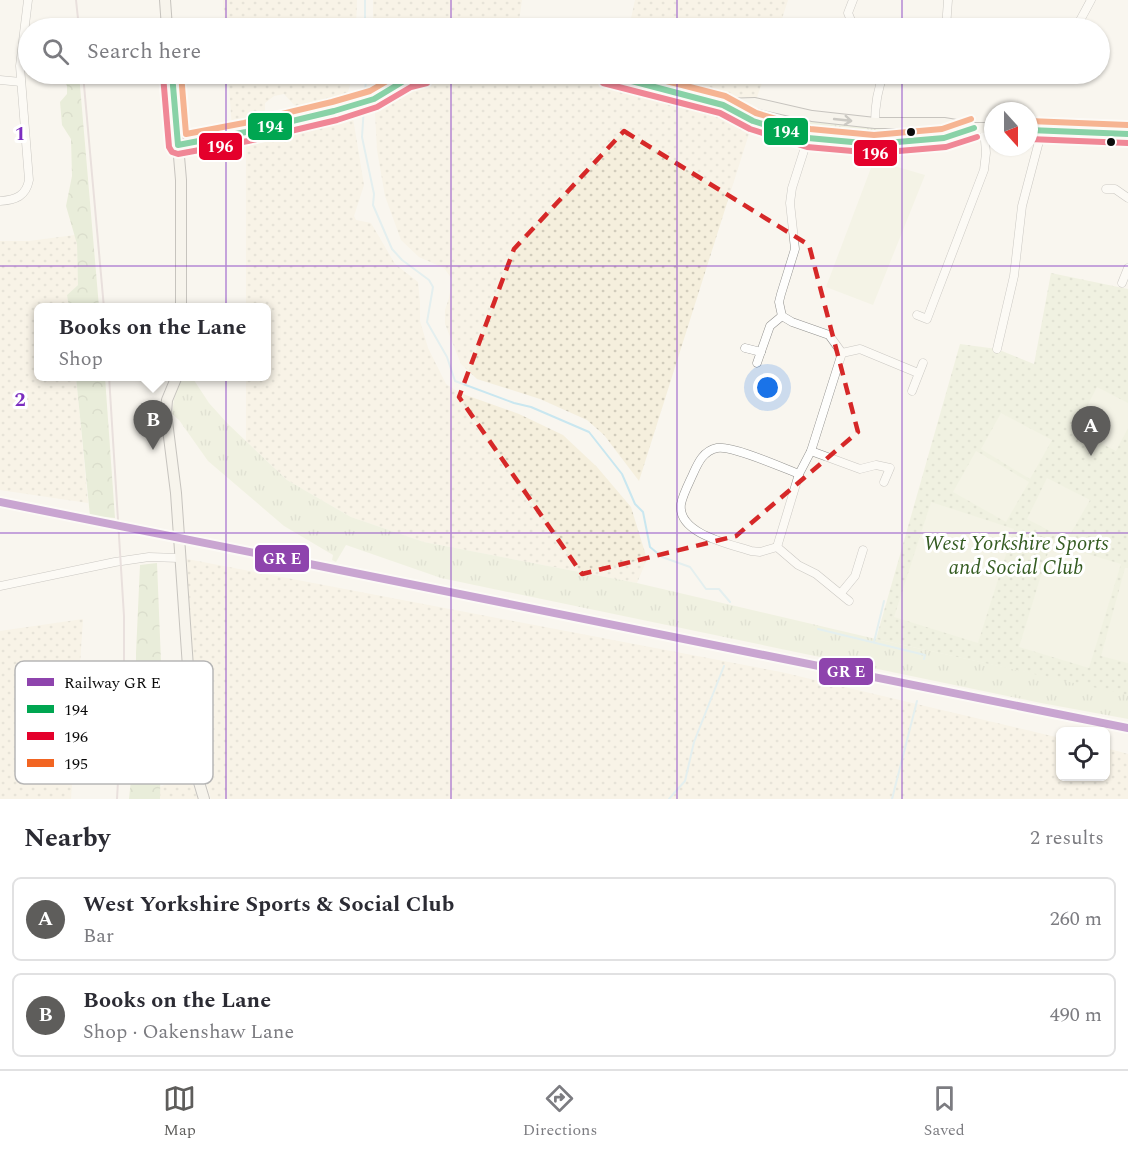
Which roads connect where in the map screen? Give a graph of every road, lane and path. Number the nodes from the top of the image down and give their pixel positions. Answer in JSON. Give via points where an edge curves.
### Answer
{"nodes":[{"id":1,"x":28,"y":0,"type":"edge"},
{"id":2,"x":165,"y":0,"type":"edge"},
{"id":3,"x":853,"y":0,"type":"edge"},
{"id":4,"x":948,"y":0,"type":"edge"},
{"id":5,"x":1091,"y":0,"type":"edge"},
{"id":6,"x":26,"y":18,"type":"edge"},
{"id":7,"x":166,"y":18,"type":"edge"},
{"id":8,"x":850,"y":18,"type":"edge"},
{"id":9,"x":947,"y":18,"type":"edge"},
{"id":10,"x":1081,"y":18,"type":"edge"},
{"id":11,"x":0,"y":80,"type":"edge"},
{"id":12,"x":18,"y":82,"type":"edge"},
{"id":13,"x":21,"y":84,"type":"edge"},
{"id":14,"x":173,"y":84,"type":"edge"},
{"id":15,"x":399,"y":84,"type":"edge"},
{"id":16,"x":643,"y":84,"type":"edge"},
{"id":17,"x":879,"y":84,"type":"edge"},
{"id":18,"x":723,"y":105,"type":"junction"},
{"id":19,"x":812,"y":116,"type":"junction"},
{"id":20,"x":875,"y":123,"type":"junction"},
{"id":21,"x":984,"y":128,"type":"edge"},
{"id":22,"x":1038,"y":130,"type":"edge"},
{"id":23,"x":1042,"y":130,"type":"junction"},
{"id":24,"x":1128,"y":134,"type":"edge"},
{"id":25,"x":808,"y":138,"type":"junction"},
{"id":26,"x":874,"y":144,"type":"junction"},
{"id":27,"x":178,"y":145,"type":"junction"},
{"id":28,"x":986,"y":156,"type":"edge"},
{"id":29,"x":1106,"y":189,"type":"dead end"},
{"id":30,"x":1128,"y":198,"type":"edge"},
{"id":31,"x":0,"y":201,"type":"edge"},
{"id":32,"x":1128,"y":268,"type":"edge"},
{"id":33,"x":1122,"y":282,"type":"dead end"},
{"id":34,"x":181,"y":303,"type":"edge"},
{"id":35,"x":917,"y":315,"type":"dead end"},
{"id":36,"x":782,"y":316,"type":"junction"},
{"id":37,"x":745,"y":348,"type":"dead end"},
{"id":38,"x":997,"y":349,"type":"dead end"},
{"id":39,"x":761,"y":352,"type":"junction"},
{"id":40,"x":842,"y":352,"type":"junction"},
{"id":41,"x":757,"y":363,"type":"dead end"},
{"id":42,"x":923,"y":363,"type":"dead end"},
{"id":43,"x":918,"y":373,"type":"junction"},
{"id":44,"x":175,"y":381,"type":"edge"},
{"id":45,"x":912,"y":391,"type":"dead end"},
{"id":46,"x":811,"y":451,"type":"junction"},
{"id":47,"x":800,"y":474,"type":"junction"},
{"id":48,"x":884,"y":482,"type":"dead end"},
{"id":49,"x":777,"y":547,"type":"junction"},
{"id":50,"x":863,"y":550,"type":"dead end"},
{"id":51,"x":179,"y":553,"type":"junction"},
{"id":52,"x":0,"y":586,"type":"edge"},
{"id":53,"x":841,"y":593,"type":"junction"},
{"id":54,"x":849,"y":601,"type":"dead end"},
{"id":55,"x":187,"y":661,"type":"edge"},
{"id":56,"x":200,"y":784,"type":"edge"},
{"id":57,"x":204,"y":799,"type":"edge"}],
"edges":[{"from":1,"to":6,"type":"street"},
{"from":2,"to":7,"type":"street"},
{"from":3,"to":8,"type":"street"},
{"from":4,"to":9,"type":"street"},
{"from":5,"to":10,"type":"street"},
{"from":11,"to":12,"type":"street"},
{"from":13,"to":31,"type":"street","via":[[29,180],[17,199]]},
{"from":14,"to":27,"type":"street"},
{"from":15,"to":27,"type":"street","via":[[364,102]]},
{"from":16,"to":18,"type":"street"},
{"from":17,"to":20,"type":"street"},
{"from":18,"to":19,"type":"street","via":[[755,103]]},
{"from":18,"to":25,"type":"street","via":[[753,121]]},
{"from":19,"to":20,"type":"street","one_way":true},
{"from":19,"to":25,"type":"street"},
{"from":20,"to":21,"type":"street","via":[[944,123]]},
{"from":20,"to":26,"type":"street"},
{"from":21,"to":26,"type":"street","via":[[944,138]]},
{"from":22,"to":23,"type":"street"},
{"from":23,"to":24,"type":"street"},
{"from":23,"to":38,"type":"street","via":[[1022,206],[1014,276]]},
{"from":25,"to":26,"type":"street"},
{"from":25,"to":36,"type":"street","via":[[792,188],[795,249],[779,302]]},
{"from":27,"to":34,"type":"street"},
{"from":28,"to":35,"type":"street","via":[[984,170],[927,320]]},
{"from":29,"to":30,"type":"street","via":[[1115,189]]},
{"from":32,"to":33,"type":"street"},
{"from":36,"to":39,"type":"street","via":[[770,326]]},
{"from":36,"to":40,"type":"street","via":[[829,335]]},
{"from":37,"to":39,"type":"street"},
{"from":39,"to":41,"type":"street"},
{"from":40,"to":43,"type":"street","via":[[860,350]]},
{"from":40,"to":46,"type":"street"},
{"from":42,"to":43,"type":"street"},
{"from":43,"to":45,"type":"street"},
{"from":44,"to":51,"type":"street","via":[[166,413]]},
{"from":46,"to":47,"type":"street"},
{"from":46,"to":48,"type":"street","via":[[860,469],[876,465],[890,468]]},
{"from":47,"to":49,"type":"street"},
{"from":47,"to":49,"type":"street","via":[[717,448],[698,463],[681,504],[684,519],[694,530],[752,551]]},
{"from":49,"to":53,"type":"street"},
{"from":50,"to":53,"type":"street","via":[[855,576]]},
{"from":51,"to":52,"type":"street"},
{"from":51,"to":55,"type":"street"},
{"from":53,"to":54,"type":"street"},
{"from":56,"to":57,"type":"street"}]}
